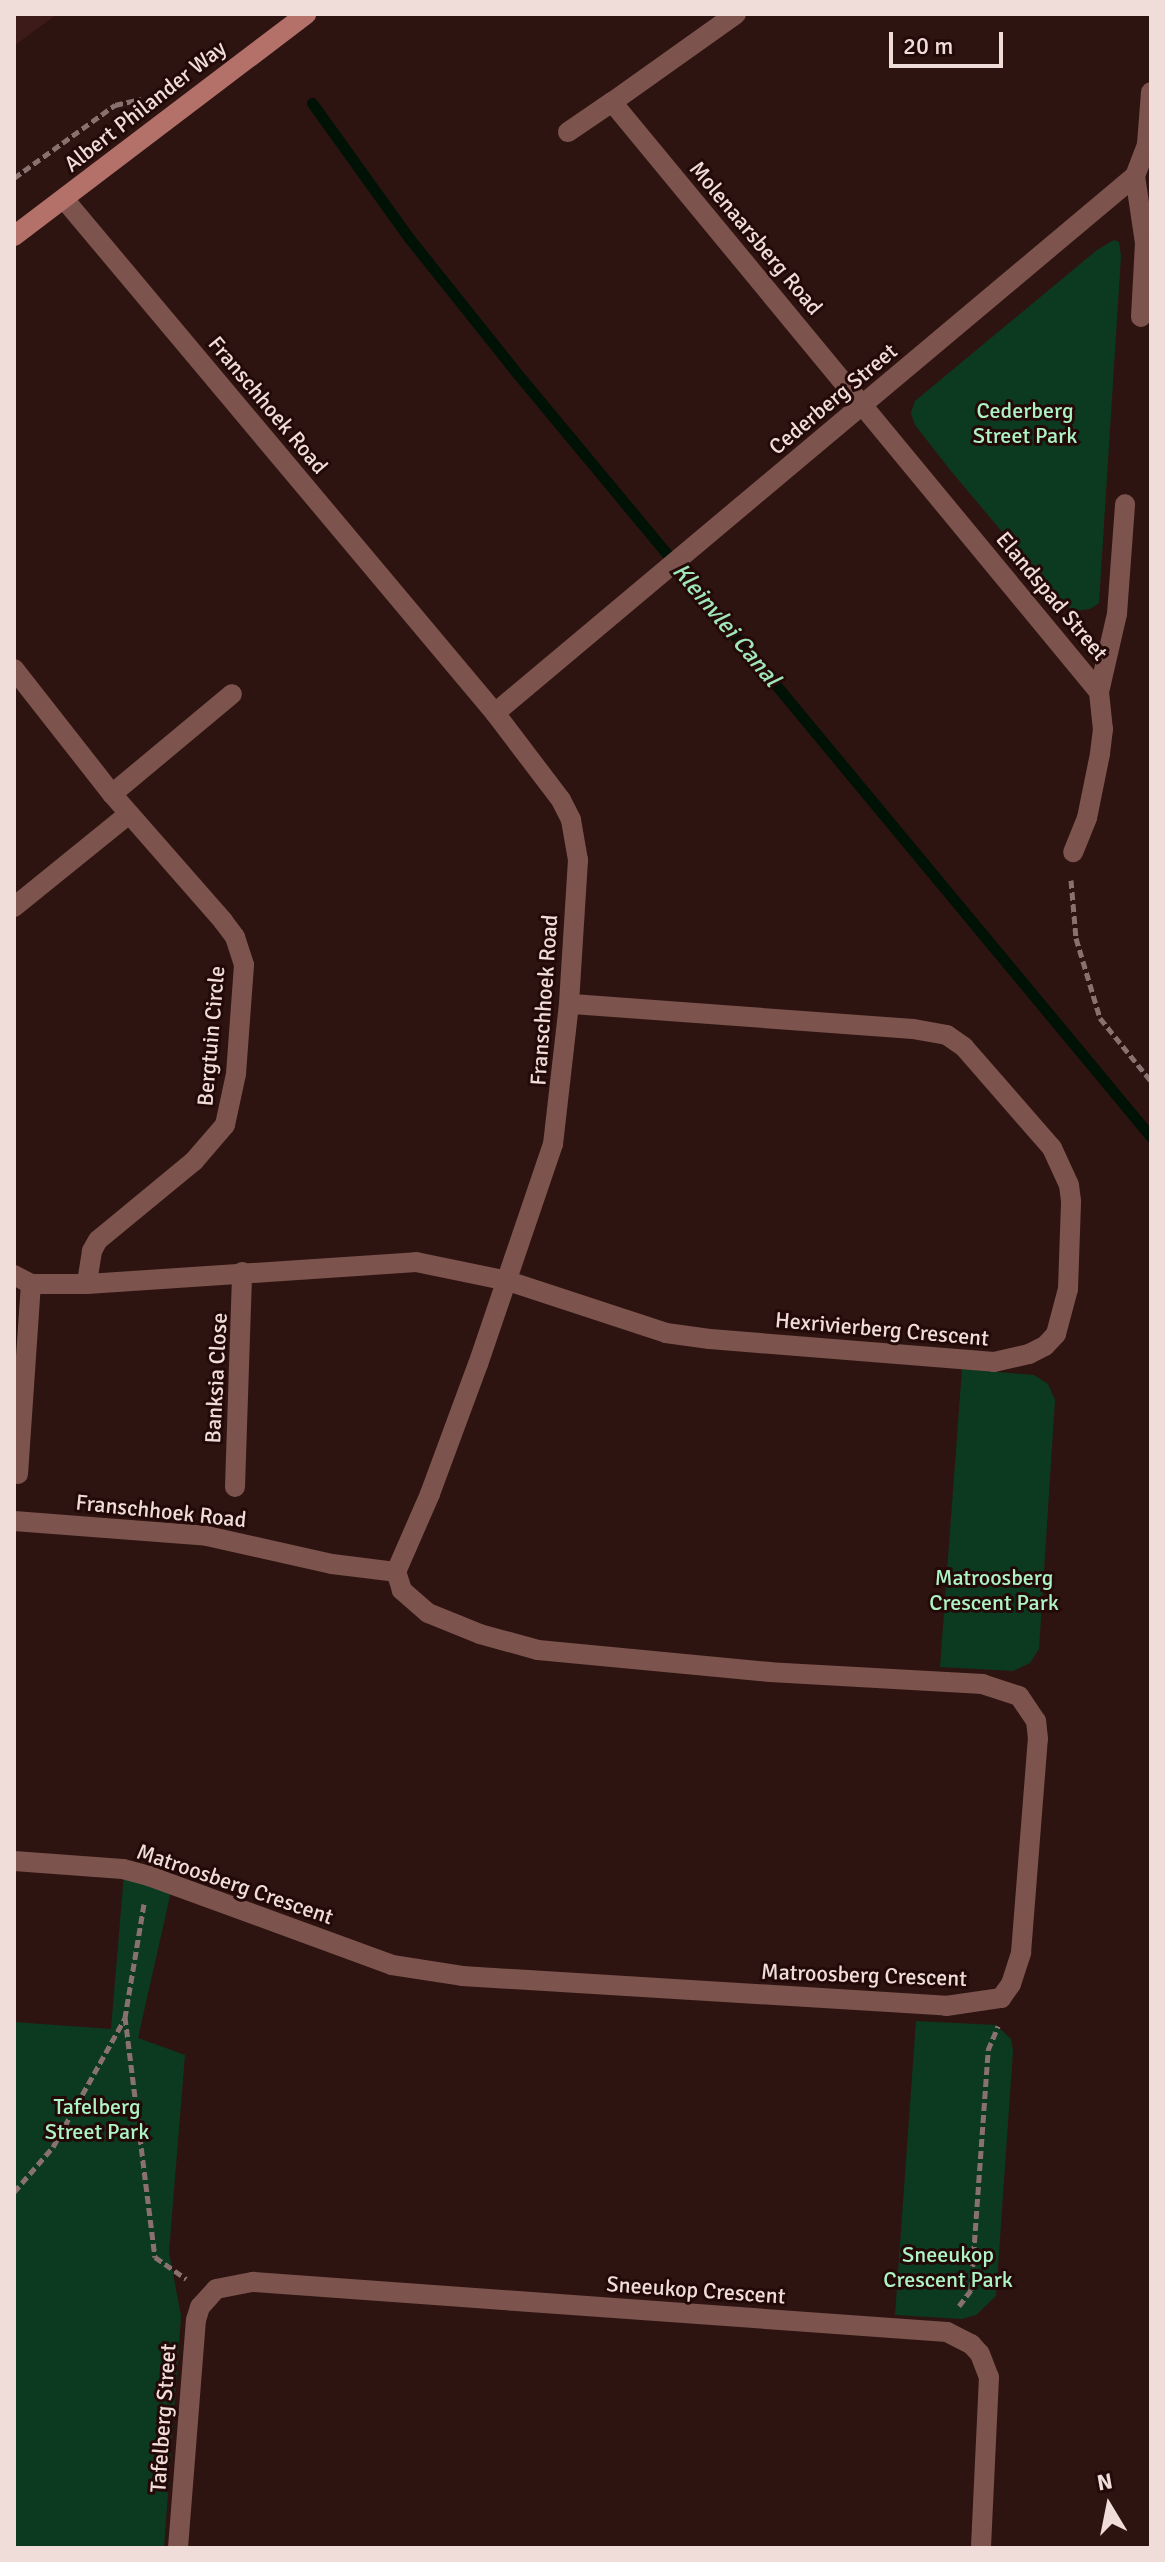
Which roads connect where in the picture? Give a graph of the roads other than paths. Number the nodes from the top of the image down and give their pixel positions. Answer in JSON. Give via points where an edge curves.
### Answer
{"nodes":[{"id":1,"x":736,"y":14,"type":"edge"},
{"id":2,"x":302,"y":17,"type":"edge"},
{"id":3,"x":1151,"y":92,"type":"edge"},
{"id":4,"x":612,"y":102,"type":"junction"},
{"id":5,"x":568,"y":132,"type":"dead end"},
{"id":6,"x":1135,"y":176,"type":"junction"},
{"id":7,"x":64,"y":199,"type":"junction"},
{"id":8,"x":14,"y":236,"type":"edge"},
{"id":9,"x":1141,"y":317,"type":"dead end"},
{"id":10,"x":864,"y":403,"type":"junction"},
{"id":11,"x":1125,"y":504,"type":"dead end"},
{"id":12,"x":14,"y":669,"type":"edge"},
{"id":13,"x":1099,"y":692,"type":"junction"},
{"id":14,"x":232,"y":694,"type":"dead end"},
{"id":15,"x":495,"y":713,"type":"junction"},
{"id":16,"x":112,"y":794,"type":"junction"},
{"id":17,"x":129,"y":814,"type":"junction"},
{"id":18,"x":1073,"y":852,"type":"road end"},
{"id":19,"x":14,"y":907,"type":"edge"},
{"id":20,"x":569,"y":1004,"type":"junction"},
{"id":21,"x":242,"y":1272,"type":"junction"},
{"id":22,"x":22,"y":1280,"type":"edge"},
{"id":23,"x":508,"y":1281,"type":"junction"},
{"id":24,"x":87,"y":1284,"type":"junction"},
{"id":25,"x":18,"y":1474,"type":"dead end"},
{"id":26,"x":235,"y":1487,"type":"dead end"},
{"id":27,"x":14,"y":1521,"type":"edge"},
{"id":28,"x":396,"y":1572,"type":"junction"},
{"id":29,"x":14,"y":1861,"type":"edge"},
{"id":30,"x":209,"y":2295,"type":"joint"},
{"id":31,"x":178,"y":2548,"type":"edge"},
{"id":32,"x":981,"y":2548,"type":"edge"}],
"edges":[{"from":1,"to":4,"type":"street"},
{"from":2,"to":7,"type":"street","name":"Albert Philander Way"},
{"from":3,"to":6,"type":"street","via":[[1147,144]]},
{"from":4,"to":5,"type":"street"},
{"from":4,"to":10,"type":"street","name":"Molenaarsberg Road"},
{"from":6,"to":9,"type":"street","via":[[1145,233]]},
{"from":6,"to":10,"type":"street","name":"Cederberg Street"},
{"from":7,"to":8,"type":"street","name":"Albert Philander Way"},
{"from":7,"to":15,"type":"street","name":"Franschhoek Road"},
{"from":10,"to":13,"type":"street","name":"Elandspad Street"},
{"from":10,"to":15,"type":"street","name":"Cederberg Street"},
{"from":11,"to":13,"type":"street","via":[[1117,614]]},
{"from":12,"to":16,"type":"street","name":"Bergtuin Circle"},
{"from":13,"to":18,"type":"street","name":"Elandspad Street","via":[[1099,766]]},
{"from":14,"to":16,"type":"street"},
{"from":15,"to":20,"type":"street","name":"Franschhoek Road","via":[[571,820],[578,860]]},
{"from":16,"to":17,"type":"street","name":"Bergtuin Circle"},
{"from":17,"to":19,"type":"street"},
{"from":17,"to":24,"type":"street","name":"Bergtuin Circle","via":[[201,894],[242,952],[236,1074],[231,1111],[218,1137],[98,1240]]},
{"from":20,"to":23,"type":"street","name":"Franschhoek Road","via":[[553,1144]]},
{"from":20,"to":23,"type":"street","name":"Hexrivierberg Crescent","via":[[947,1035],[974,1058],[1052,1148],[1062,1167],[1071,1201],[1066,1304],[1056,1334],[1045,1346],[994,1362],[666,1333]]},
{"from":21,"to":23,"type":"street","via":[[404,1261]]},
{"from":21,"to":24,"type":"street"},
{"from":21,"to":26,"type":"street","name":"Banksia Close"},
{"from":22,"to":24,"type":"street"},
{"from":22,"to":25,"type":"street"},
{"from":23,"to":28,"type":"street","name":"Franschhoek Road"},
{"from":27,"to":28,"type":"street","name":"Franschhoek Road","via":[[207,1536],[332,1564]]},
{"from":28,"to":29,"type":"street","name":"Matroosberg Crescent","via":[[402,1590],[428,1613],[538,1650],[770,1672],[983,1684],[1019,1696],[1036,1721],[1038,1739],[1021,1953],[1011,1984],[1001,1998],[972,2005],[920,2006],[425,1971],[382,1962],[123,1869]]},
{"from":30,"to":31,"type":"street","name":"Tafelberg Street","via":[[193,2334]]},
{"from":30,"to":32,"type":"street","name":"Sneeukop Crescent","via":[[227,2284],[253,2282],[947,2332],[971,2344],[989,2377]]}]}
